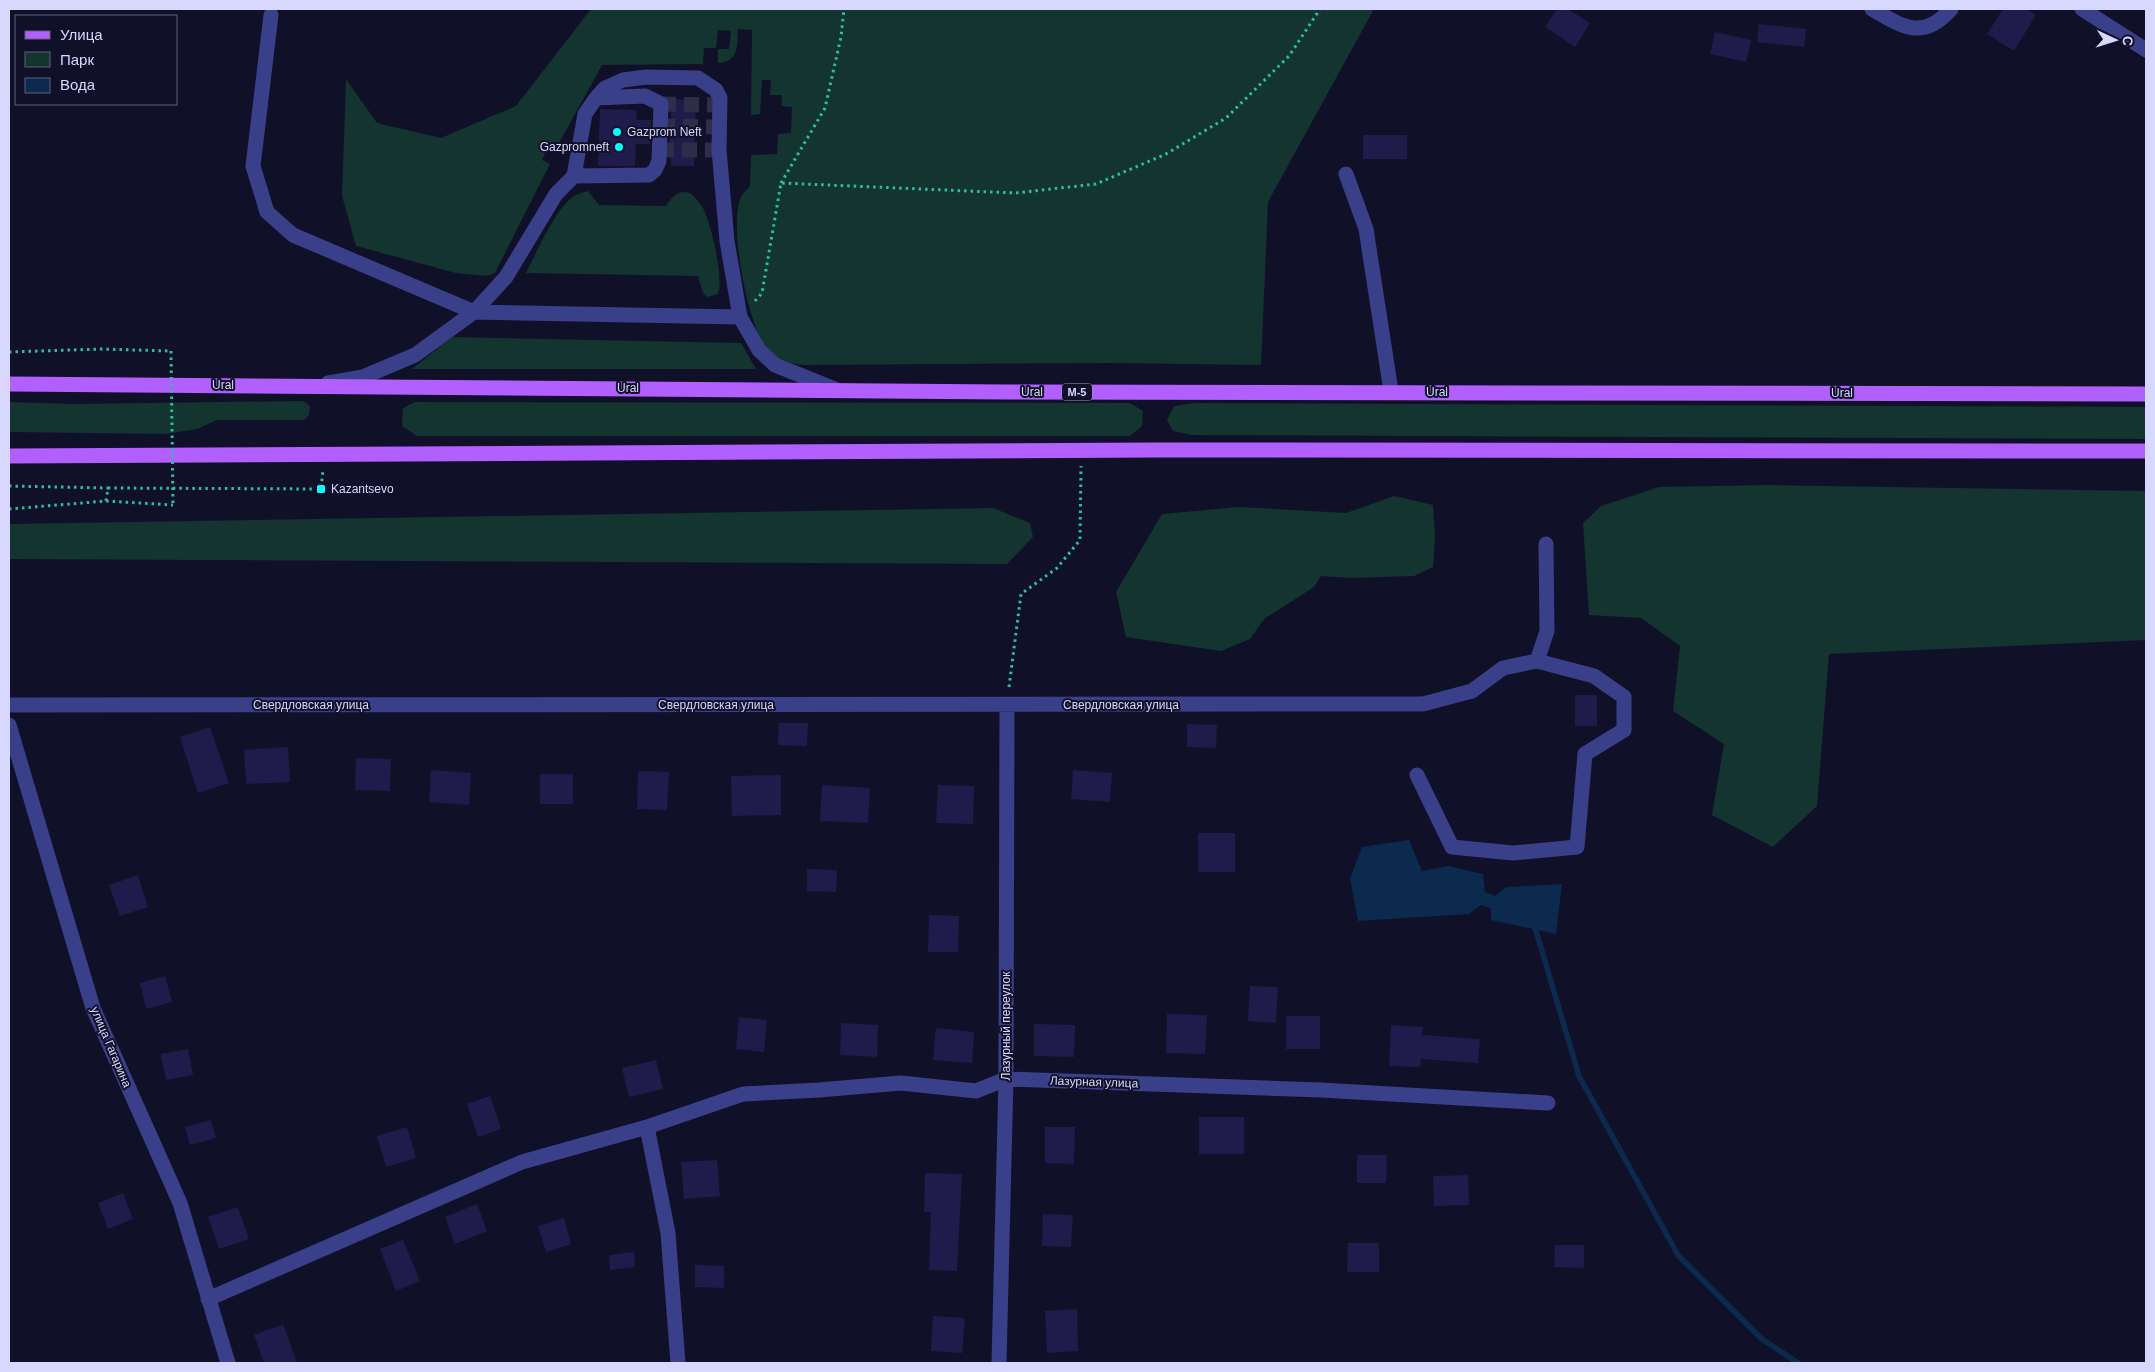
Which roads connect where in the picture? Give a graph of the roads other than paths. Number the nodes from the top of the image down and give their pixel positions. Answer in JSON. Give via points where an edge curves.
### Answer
{"nodes":[{"id":1,"x":1872,"y":9,"type":"edge"},
{"id":2,"x":1951,"y":9,"type":"edge"},
{"id":3,"x":2082,"y":9,"type":"edge"},
{"id":4,"x":271,"y":15,"type":"dead end"},
{"id":5,"x":2146,"y":50,"type":"edge"},
{"id":6,"x":596,"y":98,"type":"junction"},
{"id":7,"x":1346,"y":174,"type":"dead end"},
{"id":8,"x":574,"y":176,"type":"junction"},
{"id":9,"x":474,"y":312,"type":"junction"},
{"id":10,"x":740,"y":317,"type":"junction"},
{"id":11,"x":9,"y":384,"type":"edge"},
{"id":12,"x":310,"y":386,"type":"junction"},
{"id":13,"x":837,"y":390,"type":"junction"},
{"id":14,"x":1391,"y":392,"type":"junction"},
{"id":15,"x":2146,"y":394,"type":"edge"},
{"id":16,"x":2146,"y":451,"type":"edge"},
{"id":17,"x":9,"y":456,"type":"edge"},
{"id":18,"x":1546,"y":544,"type":"dead end"},
{"id":19,"x":1537,"y":661,"type":"junction"},
{"id":20,"x":9,"y":705,"type":"edge"},
{"id":21,"x":1006,"y":705,"type":"junction"},
{"id":22,"x":9,"y":725,"type":"edge"},
{"id":23,"x":1417,"y":775,"type":"dead end"},
{"id":24,"x":1006,"y":1079,"type":"junction"},
{"id":25,"x":1548,"y":1103,"type":"dead end"},
{"id":26,"x":647,"y":1127,"type":"junction"},
{"id":27,"x":208,"y":1299,"type":"junction"},
{"id":28,"x":228,"y":1363,"type":"edge"},
{"id":29,"x":678,"y":1363,"type":"edge"},
{"id":30,"x":999,"y":1363,"type":"edge"}],
"edges":[{"from":1,"to":2,"type":"street","via":[[1902,27],[1924,29],[1942,19]]},
{"from":3,"to":5,"type":"street"},
{"from":4,"to":9,"type":"street","via":[[252,166],[267,212],[293,235]]},
{"from":6,"to":8,"type":"street","via":[[585,114]]},
{"from":6,"to":8,"type":"street","via":[[645,96],[661,104],[659,160],[655,170],[649,174]]},
{"from":6,"to":10,"type":"street","via":[[605,88],[623,80],[646,77],[698,78],[716,90],[720,98],[719,150],[727,241]]},
{"from":7,"to":14,"type":"street","via":[[1366,229]]},
{"from":8,"to":9,"type":"street","via":[[556,194],[506,277]]},
{"from":9,"to":10,"type":"street"},
{"from":9,"to":12,"type":"street","via":[[415,355],[363,377]]},
{"from":10,"to":13,"type":"street","via":[[759,350],[775,365]]},
{"from":11,"to":12,"type":"main road","name":"Ural","number":"М-5"},
{"from":12,"to":13,"type":"main road","name":"Ural","number":"М-5"},
{"from":13,"to":14,"type":"main road","name":"Ural","number":"М-5"},
{"from":14,"to":15,"type":"main road","name":"Ural","number":"М-5"},
{"from":16,"to":17,"type":"main road","via":[[1082,450]]},
{"from":18,"to":19,"type":"street","via":[[1547,631]]},
{"from":19,"to":21,"type":"street","name":"Свердловская улица","via":[[1503,668],[1472,691],[1423,704]]},
{"from":19,"to":23,"type":"street","via":[[1594,676],[1624,697],[1624,730],[1585,754],[1578,847],[1513,853],[1452,847]]},
{"from":20,"to":21,"type":"street","name":"Свердловская улица"},
{"from":21,"to":24,"type":"street","name":"Лазурный переулок"},
{"from":22,"to":27,"type":"street","name":"улица Гагарина","via":[[93,1008],[180,1204]]},
{"from":24,"to":25,"type":"street","name":"Лазурная улица","via":[[1321,1090]]},
{"from":24,"to":26,"type":"street","name":"Лазурная улица","via":[[976,1091],[900,1083],[743,1094]]},
{"from":24,"to":30,"type":"street","name":"Лазурный переулок"},
{"from":26,"to":27,"type":"street","name":"Лазурная улица","via":[[522,1162]]},
{"from":26,"to":29,"type":"street","via":[[668,1233]]},
{"from":27,"to":28,"type":"street","name":"улица Гагарина"}]}
